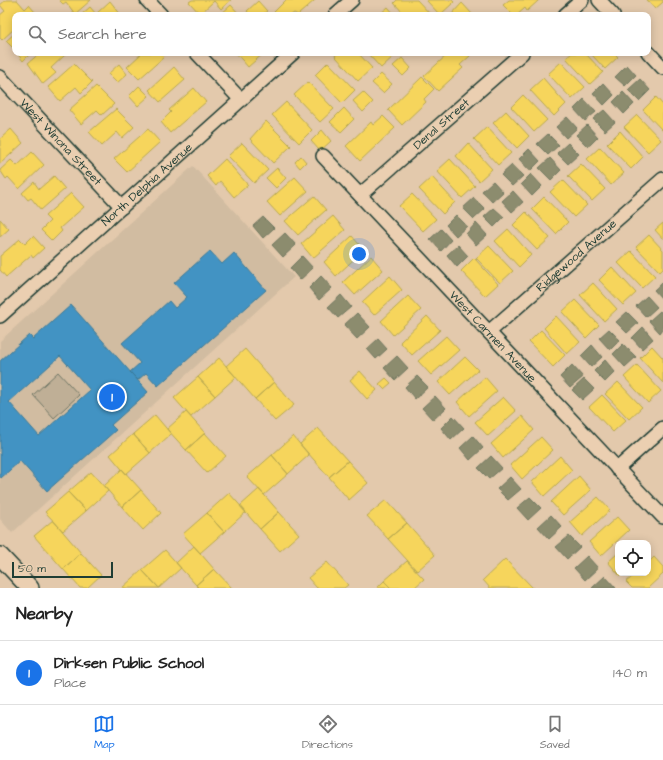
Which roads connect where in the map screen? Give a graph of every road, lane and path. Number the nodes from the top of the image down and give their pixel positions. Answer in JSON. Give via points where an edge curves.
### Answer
{"nodes":[{"id":1,"x":147,"y":0,"type":"edge"},
{"id":2,"x":352,"y":0,"type":"edge"},
{"id":3,"x":582,"y":0,"type":"edge"},
{"id":4,"x":599,"y":0,"type":"edge"},
{"id":5,"x":158,"y":12,"type":"edge"},
{"id":6,"x":338,"y":12,"type":"edge"},
{"id":7,"x":568,"y":12,"type":"edge"},
{"id":8,"x":610,"y":12,"type":"edge"},
{"id":9,"x":651,"y":55,"type":"edge"},
{"id":10,"x":200,"y":56,"type":"edge"},
{"id":11,"x":290,"y":56,"type":"edge"},
{"id":12,"x":519,"y":56,"type":"edge"},
{"id":13,"x":663,"y":68,"type":"edge"},
{"id":14,"x":0,"y":77,"type":"edge"},
{"id":15,"x":241,"y":100,"type":"junction"},
{"id":16,"x":323,"y":156,"type":"dead end"},
{"id":17,"x":663,"y":179,"type":"edge"},
{"id":18,"x":360,"y":195,"type":"junction"},
{"id":19,"x":122,"y":207,"type":"junction"},
{"id":20,"x":0,"y":315,"type":"edge"},
{"id":21,"x":489,"y":332,"type":"junction"},
{"id":22,"x":663,"y":428,"type":"edge"},
{"id":23,"x":618,"y":469,"type":"junction"},
{"id":24,"x":663,"y":517,"type":"edge"},
{"id":25,"x":0,"y":556,"type":"edge"},
{"id":26,"x":30,"y":588,"type":"edge"}],
"edges":[{"from":1,"to":5,"type":"street"},
{"from":2,"to":6,"type":"street"},
{"from":3,"to":7,"type":"street"},
{"from":4,"to":8,"type":"street"},
{"from":9,"to":13,"type":"street"},
{"from":10,"to":15,"type":"street"},
{"from":11,"to":15,"type":"street","name":"North Delphia Avenue"},
{"from":12,"to":18,"type":"street","name":"Denal Street"},
{"from":14,"to":19,"type":"street","name":"West Winona Street"},
{"from":15,"to":19,"type":"street","name":"North Delphia Avenue"},
{"from":16,"to":18,"type":"street","name":"West Carmen Avenue"},
{"from":17,"to":21,"type":"street","name":"Ridgewood Avenue"},
{"from":18,"to":21,"type":"street","name":"West Carmen Avenue"},
{"from":19,"to":20,"type":"street","name":"North Delphia Avenue"},
{"from":21,"to":23,"type":"street","name":"West Carmen Avenue"},
{"from":22,"to":23,"type":"street"},
{"from":23,"to":24,"type":"street","name":"West Carmen Avenue"},
{"from":25,"to":26,"type":"street"}]}
